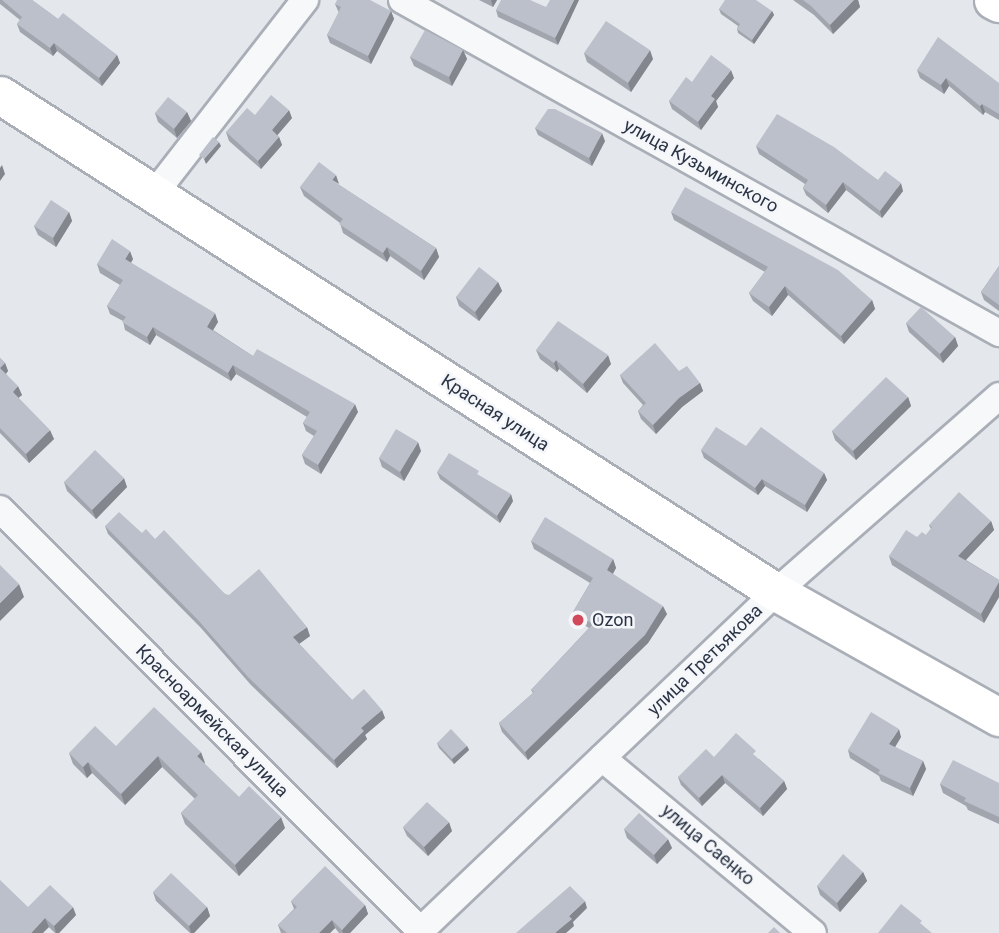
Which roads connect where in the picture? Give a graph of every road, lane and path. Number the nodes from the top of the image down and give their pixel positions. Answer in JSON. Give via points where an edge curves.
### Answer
{"nodes":[{"id":1,"x":305,"y":0,"type":"edge"},
{"id":2,"x":402,"y":0,"type":"edge"},
{"id":3,"x":993,"y":0,"type":"edge"},
{"id":4,"x":999,"y":4,"type":"edge"},
{"id":5,"x":0,"y":95,"type":"edge"},
{"id":6,"x":154,"y":194,"type":"junction"},
{"id":7,"x":999,"y":333,"type":"edge"},
{"id":8,"x":999,"y":396,"type":"edge"},
{"id":9,"x":0,"y":509,"type":"edge"},
{"id":10,"x":776,"y":592,"type":"junction"},
{"id":11,"x":999,"y":717,"type":"edge"},
{"id":12,"x":602,"y":758,"type":"junction"},
{"id":13,"x":421,"y":932,"type":"edge"},
{"id":14,"x":813,"y":933,"type":"edge"}],
"edges":[{"from":1,"to":6,"type":"street"},
{"from":2,"to":7,"type":"street","name":"улица Кузьминского"},
{"from":3,"to":4,"type":"main road"},
{"from":5,"to":6,"type":"main road","name":"Красная улица"},
{"from":6,"to":10,"type":"main road","name":"Красная улица"},
{"from":8,"to":10,"type":"street","name":"улица Третьякова"},
{"from":9,"to":13,"type":"street","name":"Красноармейская улица"},
{"from":10,"to":11,"type":"main road","name":"Красная улица"},
{"from":10,"to":12,"type":"street","name":"улица Третьякова"},
{"from":12,"to":13,"type":"street","name":"улица Третьякова"},
{"from":12,"to":14,"type":"street","name":"улица Саенко"}]}
